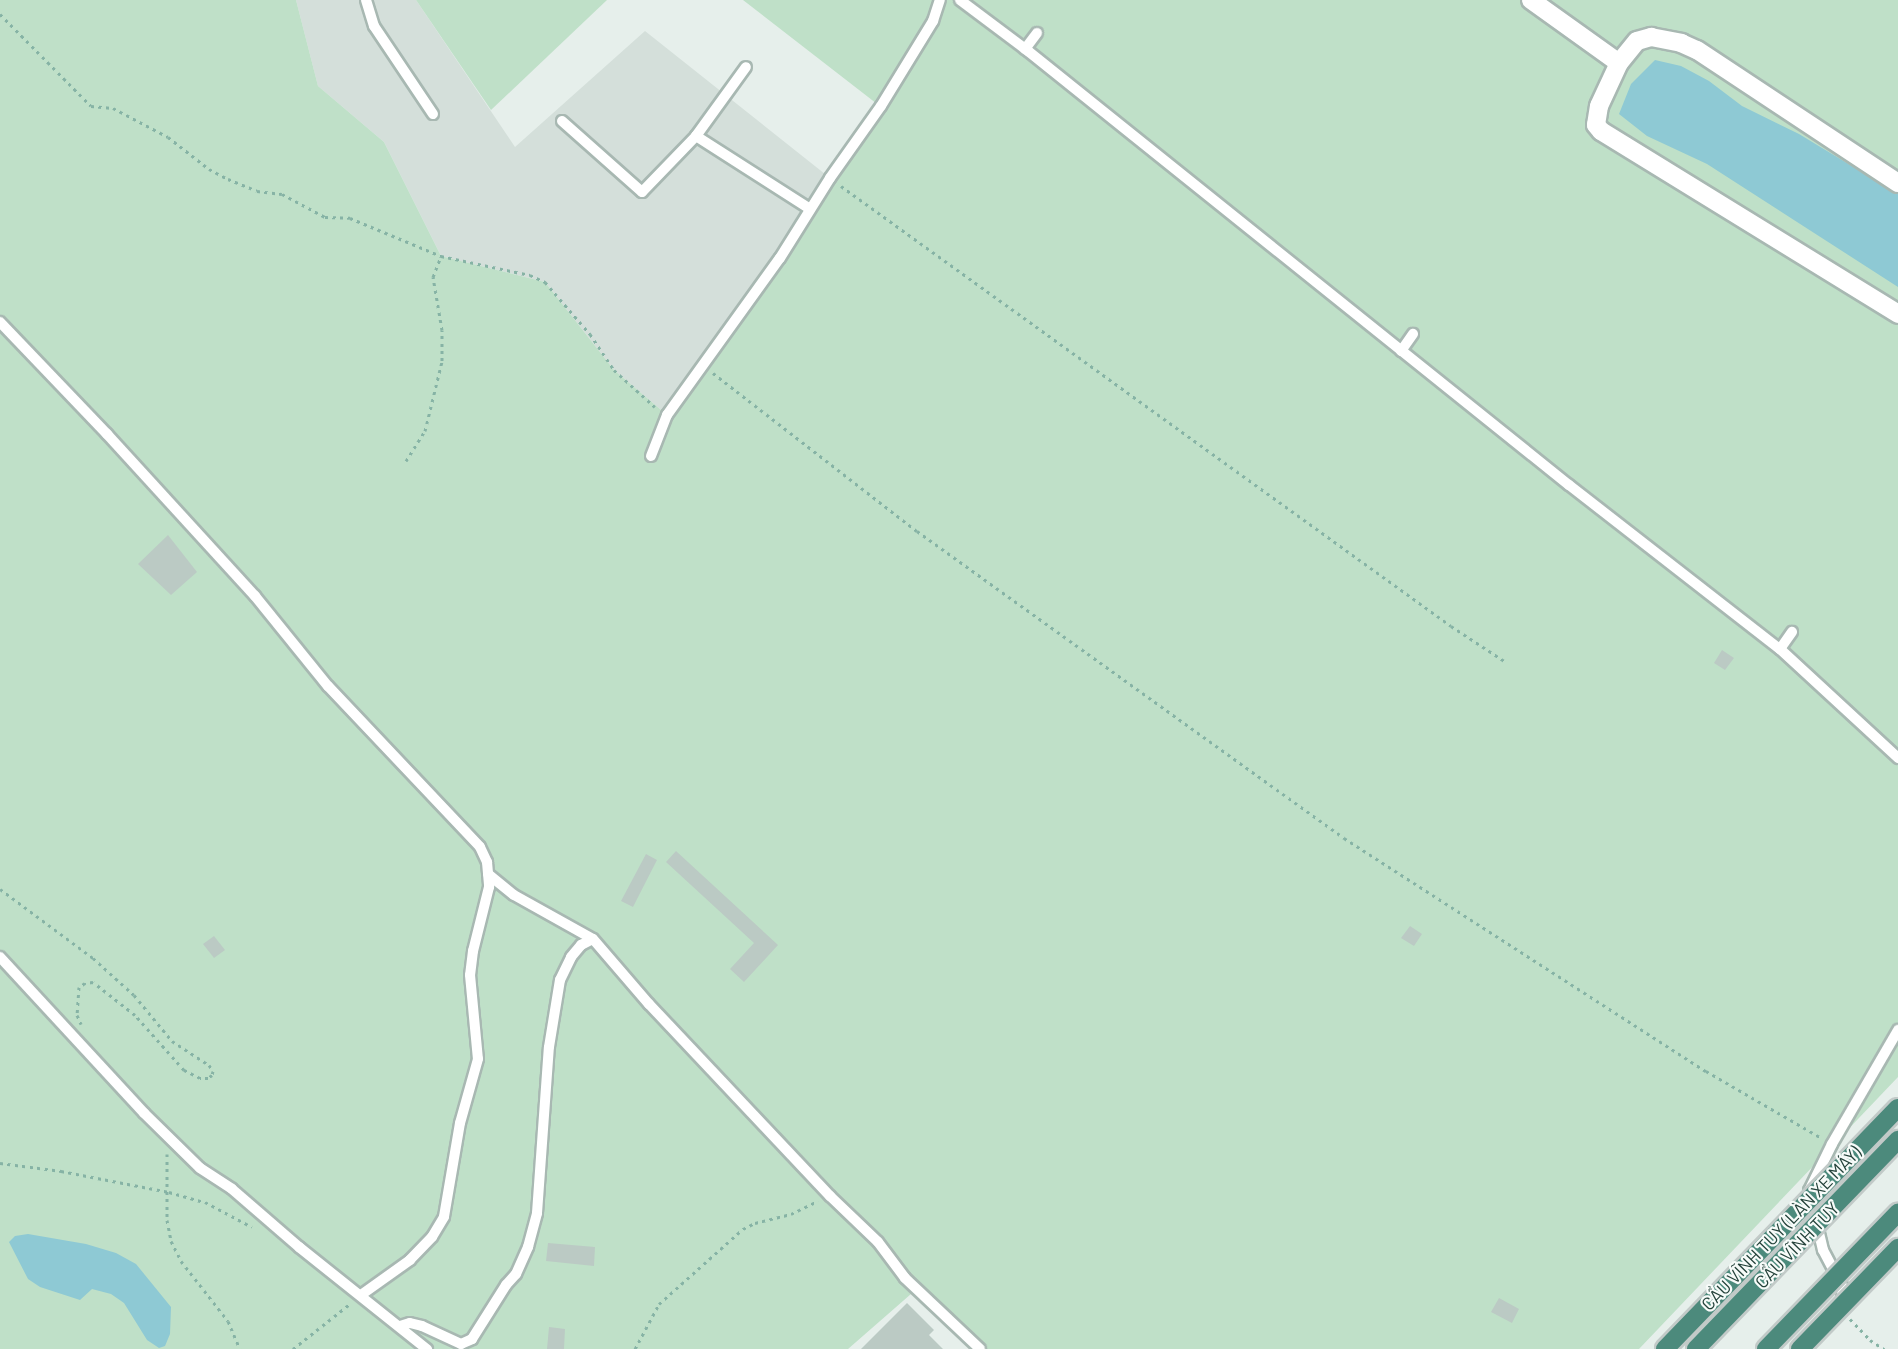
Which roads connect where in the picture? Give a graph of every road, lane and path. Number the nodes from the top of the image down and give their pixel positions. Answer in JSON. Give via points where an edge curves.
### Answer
{"nodes":[{"id":1,"x":366,"y":0,"type":"edge"},
{"id":2,"x":940,"y":0,"type":"edge"},
{"id":3,"x":960,"y":0,"type":"edge"},
{"id":4,"x":1531,"y":0,"type":"edge"},
{"id":5,"x":0,"y":14,"type":"edge"},
{"id":6,"x":1037,"y":33,"type":"dead end"},
{"id":7,"x":1025,"y":49,"type":"junction"},
{"id":8,"x":1619,"y":63,"type":"junction"},
{"id":9,"x":746,"y":67,"type":"dead end"},
{"id":10,"x":433,"y":114,"type":"dead end"},
{"id":11,"x":562,"y":121,"type":"dead end"},
{"id":12,"x":696,"y":136,"type":"junction"},
{"id":13,"x":830,"y":178,"type":"junction"},
{"id":14,"x":1898,"y":183,"type":"edge"},
{"id":15,"x":810,"y":209,"type":"junction"},
{"id":16,"x":441,"y":256,"type":"junction"},
{"id":17,"x":1898,"y":314,"type":"edge"},
{"id":18,"x":0,"y":322,"type":"edge"},
{"id":19,"x":1413,"y":334,"type":"dead end"},
{"id":20,"x":1401,"y":351,"type":"junction"},
{"id":21,"x":704,"y":366,"type":"junction"},
{"id":22,"x":667,"y":415,"type":"junction"},
{"id":23,"x":651,"y":456,"type":"dead end"},
{"id":24,"x":406,"y":462,"type":"dead end"},
{"id":25,"x":1792,"y":632,"type":"dead end"},
{"id":26,"x":1780,"y":649,"type":"junction"},
{"id":27,"x":1506,"y":662,"type":"dead end"},
{"id":28,"x":1898,"y":758,"type":"edge"},
{"id":29,"x":488,"y":874,"type":"junction"},
{"id":30,"x":0,"y":889,"type":"edge"},
{"id":31,"x":593,"y":939,"type":"junction"},
{"id":32,"x":0,"y":957,"type":"edge"},
{"id":33,"x":83,"y":1029,"type":"dead end"},
{"id":34,"x":1898,"y":1030,"type":"edge"},
{"id":35,"x":1898,"y":1108,"type":"edge"},
{"id":36,"x":165,"y":1134,"type":"junction"},
{"id":37,"x":1898,"y":1140,"type":"edge"},
{"id":38,"x":1832,"y":1144,"type":"junction"},
{"id":39,"x":0,"y":1162,"type":"edge"},
{"id":40,"x":169,"y":1192,"type":"junction"},
{"id":41,"x":830,"y":1196,"type":"junction"},
{"id":42,"x":1898,"y":1213,"type":"edge"},
{"id":43,"x":258,"y":1231,"type":"dead end"},
{"id":44,"x":1898,"y":1248,"type":"edge"},
{"id":45,"x":1898,"y":1255,"type":"edge"},
{"id":46,"x":361,"y":1294,"type":"junction"},
{"id":47,"x":1844,"y":1311,"type":"junction"},
{"id":48,"x":400,"y":1326,"type":"junction"},
{"id":49,"x":240,"y":1349,"type":"edge"},
{"id":50,"x":293,"y":1349,"type":"edge"},
{"id":51,"x":427,"y":1349,"type":"edge"},
{"id":52,"x":635,"y":1349,"type":"edge"},
{"id":53,"x":980,"y":1349,"type":"edge"},
{"id":54,"x":1665,"y":1349,"type":"edge"},
{"id":55,"x":1696,"y":1349,"type":"edge"},
{"id":56,"x":1766,"y":1349,"type":"edge"},
{"id":57,"x":1800,"y":1349,"type":"edge"},
{"id":58,"x":1807,"y":1349,"type":"edge"},
{"id":59,"x":1884,"y":1349,"type":"edge"}],
"edges":[{"from":1,"to":10,"type":"lane","via":[[374,26]]},
{"from":2,"to":13,"type":"lane","via":[[933,21]]},
{"from":3,"to":7,"type":"lane"},
{"from":4,"to":8,"type":"street"},
{"from":5,"to":16,"type":"path","via":[[91,105],[113,108],[168,137],[228,179],[257,191],[282,194],[325,217],[350,218]]},
{"from":6,"to":7,"type":"lane"},
{"from":7,"to":20,"type":"lane"},
{"from":8,"to":14,"type":"street","via":[[1641,39],[1681,43]]},
{"from":8,"to":17,"type":"street","via":[[1599,106],[1596,125],[1600,131]]},
{"from":9,"to":12,"type":"lane"},
{"from":11,"to":12,"type":"lane","via":[[642,192]]},
{"from":12,"to":15,"type":"lane"},
{"from":13,"to":15,"type":"lane"},
{"from":13,"to":27,"type":"path"},
{"from":15,"to":21,"type":"lane"},
{"from":16,"to":22,"type":"path","via":[[530,275],[545,282],[590,334],[614,370],[643,399]]},
{"from":16,"to":24,"type":"path","via":[[433,277],[442,330],[442,361],[425,431]]},
{"from":18,"to":29,"type":"lane","via":[[255,596],[328,686],[480,847]]},
{"from":19,"to":20,"type":"lane"},
{"from":20,"to":26,"type":"lane"},
{"from":21,"to":22,"type":"lane"},
{"from":21,"to":38,"type":"path","via":[[917,531],[1344,838],[1706,1071]]},
{"from":22,"to":23,"type":"lane"},
{"from":25,"to":26,"type":"lane"},
{"from":26,"to":28,"type":"lane"},
{"from":29,"to":31,"type":"lane","via":[[514,895]]},
{"from":29,"to":46,"type":"lane","via":[[489,887],[470,975],[478,1059],[460,1123],[444,1217],[410,1260]]},
{"from":30,"to":33,"type":"path","via":[[93,958],[134,995],[172,1041],[209,1065],[212,1075],[200,1078],[184,1070],[135,1015],[93,982],[79,987],[77,1015]]},
{"from":31,"to":41,"type":"lane"},
{"from":31,"to":48,"type":"lane","via":[[571,957],[560,980],[542,1118],[537,1214],[516,1274],[472,1340],[461,1344],[422,1326]]},
{"from":32,"to":36,"type":"lane"},
{"from":34,"to":38,"type":"lane"},
{"from":35,"to":54,"type":"highway","name":"CẦU VĨNH TUY (LÀN XE MÁY)","bridge":true},
{"from":36,"to":40,"type":"path"},
{"from":36,"to":46,"type":"lane","via":[[200,1168],[232,1189]]},
{"from":37,"to":55,"type":"highway","name":"CẦU VĨNH TUY","bridge":true},
{"from":38,"to":47,"type":"lane","via":[[1809,1191],[1823,1250],[1842,1286]]},
{"from":39,"to":40,"type":"path"},
{"from":40,"to":43,"type":"path","via":[[205,1202]]},
{"from":40,"to":49,"type":"path","via":[[167,1220],[171,1241],[181,1261],[228,1321]]},
{"from":41,"to":52,"type":"path","via":[[743,1230],[659,1304]]},
{"from":41,"to":53,"type":"lane","via":[[878,1242],[905,1278]]},
{"from":42,"to":56,"type":"highway","bridge":true},
{"from":44,"to":57,"type":"highway","bridge":true},
{"from":45,"to":47,"type":"lane"},
{"from":46,"to":48,"type":"lane"},
{"from":46,"to":50,"type":"path"},
{"from":47,"to":58,"type":"lane"},
{"from":47,"to":59,"type":"path","via":[[1854,1326]]},
{"from":48,"to":51,"type":"lane"}]}
